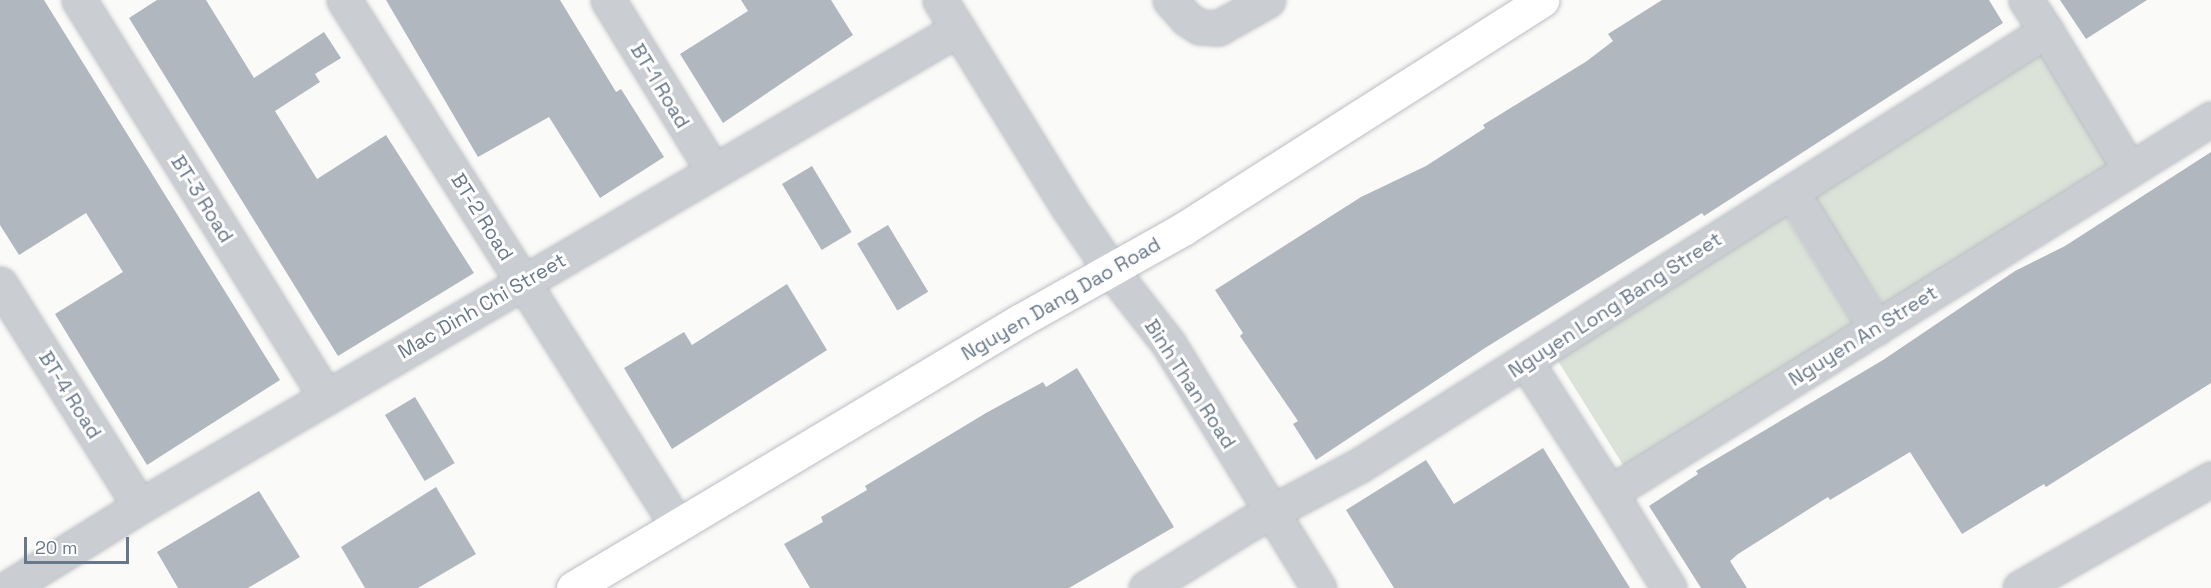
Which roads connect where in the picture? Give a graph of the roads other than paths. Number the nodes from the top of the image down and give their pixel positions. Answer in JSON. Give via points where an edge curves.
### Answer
{"nodes":[{"id":1,"x":79,"y":0,"type":"edge"},
{"id":2,"x":344,"y":0,"type":"edge"},
{"id":3,"x":608,"y":0,"type":"edge"},
{"id":4,"x":940,"y":0,"type":"edge"},
{"id":5,"x":1170,"y":0,"type":"edge"},
{"id":6,"x":1268,"y":0,"type":"edge"},
{"id":7,"x":1542,"y":0,"type":"edge"},
{"id":8,"x":2026,"y":0,"type":"edge"},
{"id":9,"x":958,"y":29,"type":"junction"},
{"id":10,"x":2046,"y":31,"type":"junction"},
{"id":11,"x":2211,"y":119,"type":"edge"},
{"id":12,"x":2130,"y":170,"type":"junction"},
{"id":13,"x":712,"y":171,"type":"junction"},
{"id":14,"x":1792,"y":192,"type":"junction"},
{"id":15,"x":1110,"y":269,"type":"junction"},
{"id":16,"x":522,"y":281,"type":"junction"},
{"id":17,"x":0,"y":284,"type":"edge"},
{"id":18,"x":1876,"y":328,"type":"junction"},
{"id":19,"x":1526,"y":362,"type":"junction"},
{"id":20,"x":326,"y":397,"type":"junction"},
{"id":21,"x":2211,"y":479,"type":"edge"},
{"id":22,"x":1610,"y":494,"type":"junction"},
{"id":23,"x":140,"y":506,"type":"junction"},
{"id":24,"x":1271,"y":514,"type":"junction"},
{"id":25,"x":677,"y":525,"type":"junction"},
{"id":26,"x":8,"y":588,"type":"edge"},
{"id":27,"x":573,"y":588,"type":"edge"},
{"id":28,"x":1146,"y":588,"type":"edge"},
{"id":29,"x":1319,"y":588,"type":"edge"},
{"id":30,"x":1669,"y":588,"type":"edge"},
{"id":31,"x":2020,"y":588,"type":"edge"}],
"edges":[{"from":1,"to":20,"type":"street","name":"BT-3 Road"},
{"from":2,"to":16,"type":"street","name":"BT-2 Road"},
{"from":3,"to":13,"type":"street","name":"BT-1 Road"},
{"from":4,"to":9,"type":"street","name":"Binh Than Road"},
{"from":5,"to":6,"type":"street","via":[[1200,27],[1218,28]]},
{"from":7,"to":15,"type":"main road","name":"Nguyen Dang Dao Road","via":[[1183,229]]},
{"from":8,"to":10,"type":"street"},
{"from":9,"to":13,"type":"street","name":"Mac Dinh Chi Street"},
{"from":9,"to":15,"type":"street","name":"Binh Than Road"},
{"from":10,"to":12,"type":"street"},
{"from":10,"to":14,"type":"street","name":"Nguyen Long Bang Street"},
{"from":11,"to":12,"type":"street","name":"Nguyen An Street"},
{"from":12,"to":18,"type":"street","name":"Nguyen An Street"},
{"from":13,"to":16,"type":"street","name":"Mac Dinh Chi Street"},
{"from":14,"to":18,"type":"street"},
{"from":14,"to":19,"type":"street","name":"Nguyen Long Bang Street"},
{"from":15,"to":24,"type":"street","name":"Binh Than Road","via":[[1168,343]]},
{"from":15,"to":25,"type":"main road","name":"Nguyen Dang Dao Road"},
{"from":16,"to":20,"type":"street","name":"Mac Dinh Chi Street"},
{"from":16,"to":25,"type":"street","name":"BT-2 Road"},
{"from":17,"to":23,"type":"street","name":"BT-4 Road"},
{"from":18,"to":22,"type":"street","name":"Nguyen An Street"},
{"from":19,"to":22,"type":"street"},
{"from":19,"to":24,"type":"street","name":"Nguyen Long Bang Street","via":[[1337,479]]},
{"from":20,"to":23,"type":"street","name":"Mac Dinh Chi Street"},
{"from":21,"to":31,"type":"street"},
{"from":22,"to":30,"type":"street"},
{"from":23,"to":26,"type":"street","name":"Mac Dinh Chi Street"},
{"from":24,"to":28,"type":"street","name":"Nguyen Long Bang Street"},
{"from":24,"to":29,"type":"street","name":"Binh Than Road"},
{"from":25,"to":27,"type":"main road","name":"Nguyen Dang Dao Road"}]}
